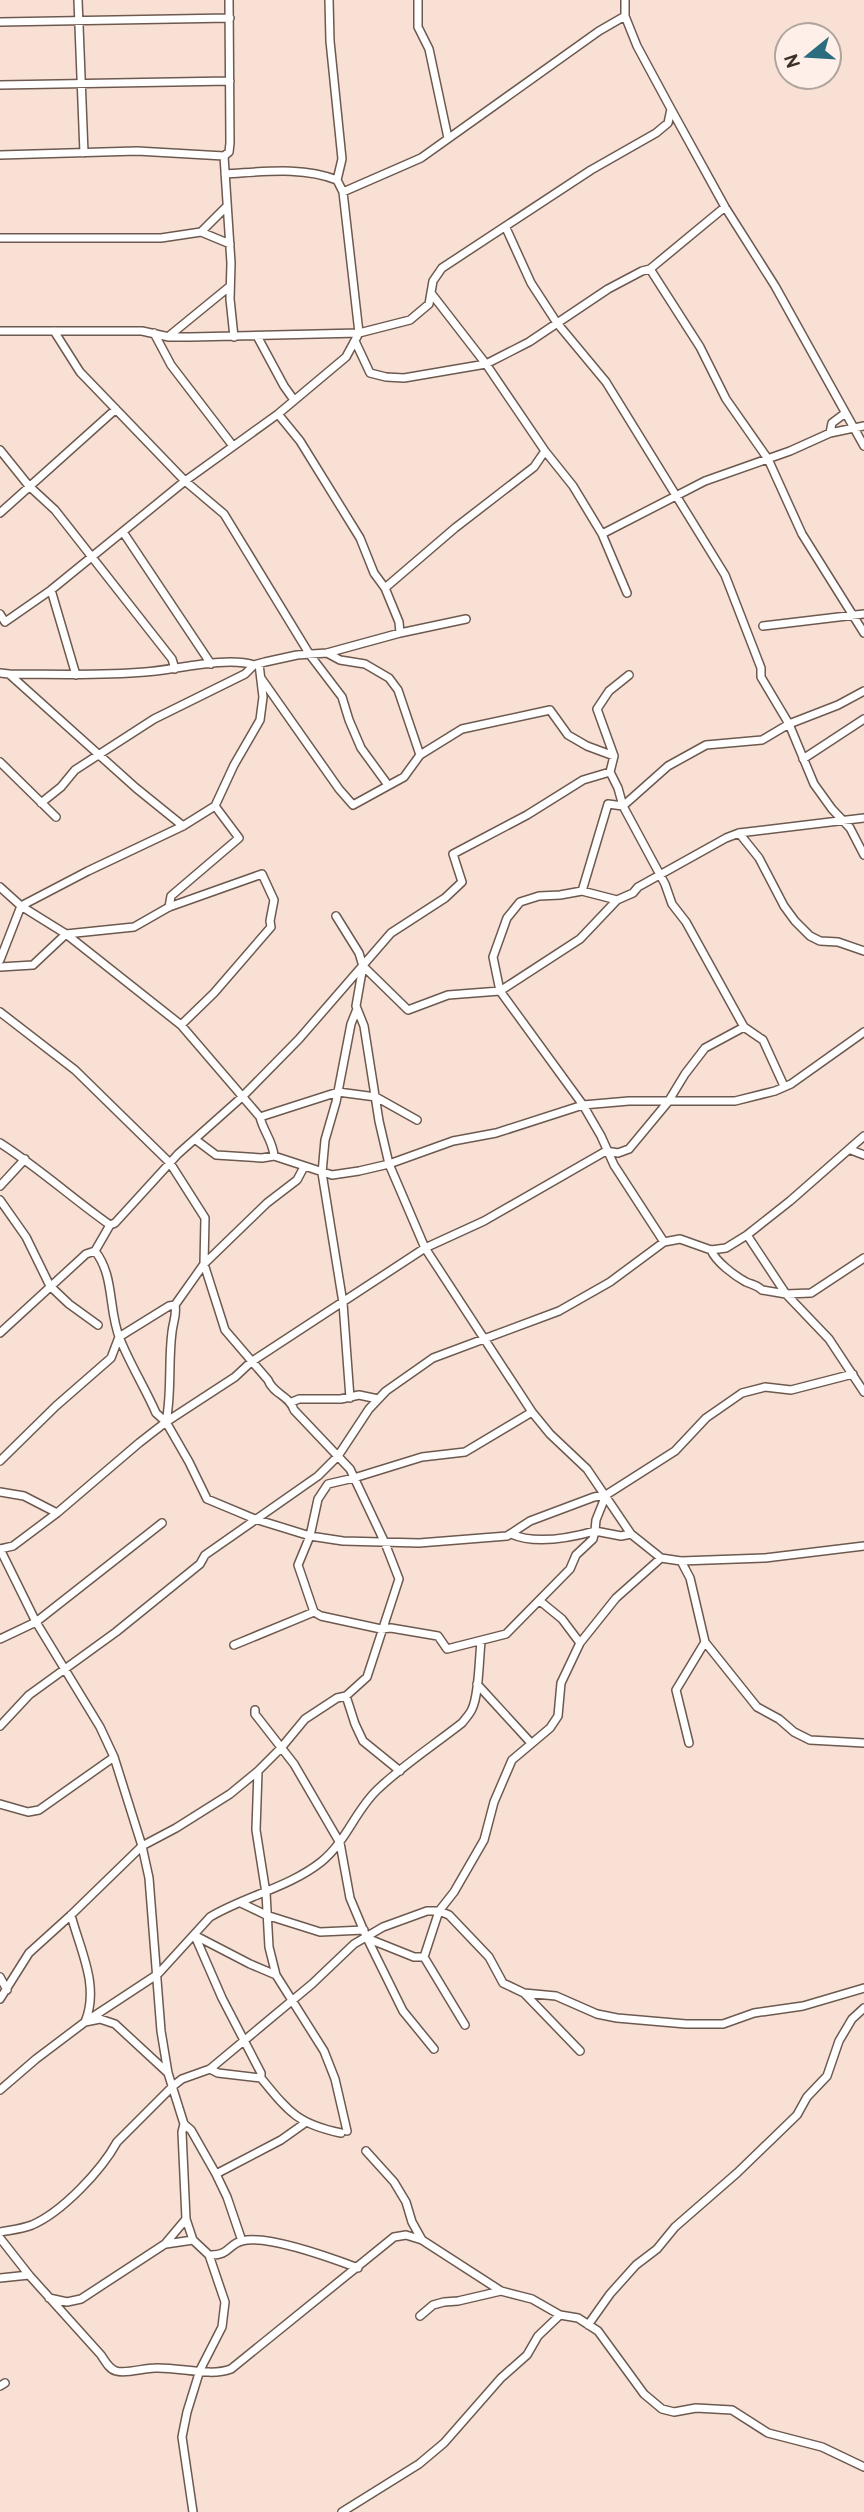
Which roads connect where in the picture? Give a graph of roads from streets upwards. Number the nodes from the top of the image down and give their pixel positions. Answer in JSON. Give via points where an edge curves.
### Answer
{"nodes":[{"id":1,"x":78,"y":0,"type":"edge"},
{"id":2,"x":229,"y":0,"type":"edge"},
{"id":3,"x":329,"y":0,"type":"edge"},
{"id":4,"x":418,"y":0,"type":"edge"},
{"id":5,"x":625,"y":0,"type":"edge"},
{"id":6,"x":625,"y":16,"type":"junction"},
{"id":7,"x":230,"y":18,"type":"junction"},
{"id":8,"x":78,"y":21,"type":"junction"},
{"id":9,"x":0,"y":22,"type":"edge"},
{"id":10,"x":230,"y":81,"type":"junction"},
{"id":11,"x":0,"y":85,"type":"edge"},
{"id":12,"x":82,"y":85,"type":"junction"},
{"id":13,"x":671,"y":109,"type":"junction"},
{"id":14,"x":448,"y":138,"type":"junction"},
{"id":15,"x":84,"y":153,"type":"junction"},
{"id":16,"x":0,"y":155,"type":"edge"},
{"id":17,"x":224,"y":156,"type":"junction"},
{"id":18,"x":225,"y":174,"type":"junction"},
{"id":19,"x":337,"y":180,"type":"junction"},
{"id":20,"x":342,"y":192,"type":"junction"},
{"id":21,"x":227,"y":206,"type":"junction"},
{"id":22,"x":725,"y":207,"type":"junction"},
{"id":23,"x":506,"y":228,"type":"junction"},
{"id":24,"x":201,"y":232,"type":"junction"},
{"id":25,"x":0,"y":238,"type":"edge"},
{"id":26,"x":230,"y":244,"type":"junction"},
{"id":27,"x":650,"y":269,"type":"junction"},
{"id":28,"x":229,"y":286,"type":"junction"},
{"id":29,"x":431,"y":293,"type":"junction"},
{"id":30,"x":557,"y":323,"type":"junction"},
{"id":31,"x":0,"y":331,"type":"edge"},
{"id":32,"x":54,"y":331,"type":"junction"},
{"id":33,"x":154,"y":333,"type":"junction"},
{"id":34,"x":257,"y":336,"type":"junction"},
{"id":35,"x":169,"y":337,"type":"junction"},
{"id":36,"x":234,"y":337,"type":"junction"},
{"id":37,"x":357,"y":337,"type":"junction"},
{"id":38,"x":486,"y":364,"type":"junction"},
{"id":39,"x":294,"y":400,"type":"junction"},
{"id":40,"x":116,"y":409,"type":"junction"},
{"id":41,"x":278,"y":414,"type":"junction"},
{"id":42,"x":844,"y":414,"type":"junction"},
{"id":43,"x":864,"y":426,"type":"edge"},
{"id":44,"x":854,"y":429,"type":"junction"},
{"id":45,"x":830,"y":433,"type":"junction"},
{"id":46,"x":233,"y":446,"type":"junction"},
{"id":47,"x":864,"y":446,"type":"edge"},
{"id":48,"x":0,"y":450,"type":"edge"},
{"id":49,"x":545,"y":451,"type":"junction"},
{"id":50,"x":768,"y":459,"type":"junction"},
{"id":51,"x":185,"y":481,"type":"junction"},
{"id":52,"x":29,"y":486,"type":"junction"},
{"id":53,"x":677,"y":496,"type":"junction"},
{"id":54,"x":0,"y":513,"type":"edge"},
{"id":55,"x":123,"y":532,"type":"junction"},
{"id":56,"x":602,"y":534,"type":"junction"},
{"id":57,"x":92,"y":555,"type":"junction"},
{"id":58,"x":385,"y":588,"type":"junction"},
{"id":59,"x":51,"y":590,"type":"junction"},
{"id":60,"x":627,"y":593,"type":"dead end"},
{"id":61,"x":0,"y":614,"type":"edge"},
{"id":62,"x":864,"y":614,"type":"edge"},
{"id":63,"x":851,"y":615,"type":"junction"},
{"id":64,"x":466,"y":619,"type":"dead end"},
{"id":65,"x":762,"y":626,"type":"dead end"},
{"id":66,"x":400,"y":633,"type":"junction"},
{"id":67,"x":864,"y":633,"type":"edge"},
{"id":68,"x":327,"y":653,"type":"junction"},
{"id":69,"x":310,"y":655,"type":"junction"},
{"id":70,"x":211,"y":664,"type":"junction"},
{"id":71,"x":257,"y":665,"type":"junction"},
{"id":72,"x":176,"y":668,"type":"junction"},
{"id":73,"x":4,"y":673,"type":"edge"},
{"id":74,"x":76,"y":675,"type":"junction"},
{"id":75,"x":629,"y":675,"type":"dead end"},
{"id":76,"x":261,"y":678,"type":"junction"},
{"id":77,"x":864,"y":691,"type":"edge"},
{"id":78,"x":864,"y":719,"type":"edge"},
{"id":79,"x":789,"y":724,"type":"junction"},
{"id":80,"x":100,"y":754,"type":"junction"},
{"id":81,"x":419,"y":755,"type":"junction"},
{"id":82,"x":614,"y":756,"type":"junction"},
{"id":83,"x":803,"y":759,"type":"junction"},
{"id":84,"x":0,"y":762,"type":"edge"},
{"id":85,"x":610,"y":772,"type":"junction"},
{"id":86,"x":388,"y":785,"type":"junction"},
{"id":87,"x":41,"y":803,"type":"junction"},
{"id":88,"x":215,"y":806,"type":"junction"},
{"id":89,"x":623,"y":806,"type":"junction"},
{"id":90,"x":56,"y":817,"type":"dead end"},
{"id":91,"x":864,"y":818,"type":"edge"},
{"id":92,"x":844,"y":821,"type":"junction"},
{"id":93,"x":183,"y":826,"type":"junction"},
{"id":94,"x":739,"y":833,"type":"junction"},
{"id":95,"x":864,"y":855,"type":"edge"},
{"id":96,"x":660,"y":876,"type":"junction"},
{"id":97,"x":0,"y":887,"type":"edge"},
{"id":98,"x":582,"y":891,"type":"junction"},
{"id":99,"x":618,"y":900,"type":"junction"},
{"id":100,"x":21,"y":906,"type":"junction"},
{"id":101,"x":169,"y":906,"type":"junction"},
{"id":102,"x":336,"y":916,"type":"dead end"},
{"id":103,"x":66,"y":934,"type":"junction"},
{"id":104,"x":864,"y":951,"type":"edge"},
{"id":105,"x":0,"y":960,"type":"edge"},
{"id":106,"x":363,"y":966,"type":"junction"},
{"id":107,"x":0,"y":967,"type":"edge"},
{"id":108,"x":500,"y":992,"type":"junction"},
{"id":109,"x":357,"y":1008,"type":"junction"},
{"id":110,"x":0,"y":1012,"type":"edge"},
{"id":111,"x":181,"y":1026,"type":"junction"},
{"id":112,"x":744,"y":1027,"type":"junction"},
{"id":113,"x":864,"y":1032,"type":"edge"},
{"id":114,"x":784,"y":1086,"type":"junction"},
{"id":115,"x":338,"y":1092,"type":"junction"},
{"id":116,"x":242,"y":1097,"type":"junction"},
{"id":117,"x":376,"y":1097,"type":"junction"},
{"id":118,"x":668,"y":1102,"type":"junction"},
{"id":119,"x":583,"y":1105,"type":"junction"},
{"id":120,"x":260,"y":1117,"type":"junction"},
{"id":121,"x":417,"y":1120,"type":"dead end"},
{"id":122,"x":864,"y":1136,"type":"edge"},
{"id":123,"x":196,"y":1140,"type":"junction"},
{"id":124,"x":0,"y":1143,"type":"edge"},
{"id":125,"x":850,"y":1150,"type":"junction"},
{"id":126,"x":606,"y":1151,"type":"junction"},
{"id":127,"x":274,"y":1156,"type":"junction"},
{"id":128,"x":864,"y":1156,"type":"edge"},
{"id":129,"x":25,"y":1159,"type":"junction"},
{"id":130,"x":170,"y":1163,"type":"junction"},
{"id":131,"x":389,"y":1164,"type":"junction"},
{"id":132,"x":304,"y":1167,"type":"junction"},
{"id":133,"x":323,"y":1173,"type":"junction"},
{"id":134,"x":0,"y":1186,"type":"edge"},
{"id":135,"x":0,"y":1200,"type":"edge"},
{"id":136,"x":110,"y":1225,"type":"junction"},
{"id":137,"x":747,"y":1235,"type":"junction"},
{"id":138,"x":664,"y":1242,"type":"junction"},
{"id":139,"x":425,"y":1248,"type":"junction"},
{"id":140,"x":710,"y":1250,"type":"junction"},
{"id":141,"x":95,"y":1251,"type":"junction"},
{"id":142,"x":864,"y":1258,"type":"edge"},
{"id":143,"x":204,"y":1264,"type":"junction"},
{"id":144,"x":50,"y":1286,"type":"junction"},
{"id":145,"x":786,"y":1294,"type":"junction"},
{"id":146,"x":343,"y":1303,"type":"junction"},
{"id":147,"x":175,"y":1305,"type":"junction"},
{"id":148,"x":98,"y":1325,"type":"dead end"},
{"id":149,"x":0,"y":1333,"type":"edge"},
{"id":150,"x":483,"y":1337,"type":"junction"},
{"id":151,"x":119,"y":1338,"type":"junction"},
{"id":152,"x":251,"y":1362,"type":"junction"},
{"id":153,"x":853,"y":1374,"type":"junction"},
{"id":154,"x":864,"y":1392,"type":"edge"},
{"id":155,"x":350,"y":1398,"type":"junction"},
{"id":156,"x":378,"y":1399,"type":"junction"},
{"id":157,"x":292,"y":1402,"type":"junction"},
{"id":158,"x":533,"y":1412,"type":"junction"},
{"id":159,"x":166,"y":1422,"type":"junction"},
{"id":160,"x":338,"y":1456,"type":"junction"},
{"id":161,"x":0,"y":1461,"type":"edge"},
{"id":162,"x":354,"y":1478,"type":"junction"},
{"id":163,"x":0,"y":1492,"type":"edge"},
{"id":164,"x":606,"y":1495,"type":"junction"},
{"id":165,"x":57,"y":1513,"type":"junction"},
{"id":166,"x":255,"y":1518,"type":"junction"},
{"id":167,"x":162,"y":1523,"type":"dead end"},
{"id":168,"x":595,"y":1531,"type":"junction"},
{"id":169,"x":511,"y":1534,"type":"junction"},
{"id":170,"x":631,"y":1534,"type":"junction"},
{"id":171,"x":310,"y":1535,"type":"junction"},
{"id":172,"x":385,"y":1543,"type":"junction"},
{"id":173,"x":864,"y":1546,"type":"edge"},
{"id":174,"x":0,"y":1549,"type":"edge"},
{"id":175,"x":661,"y":1558,"type":"junction"},
{"id":176,"x":681,"y":1561,"type":"junction"},
{"id":177,"x":540,"y":1601,"type":"junction"},
{"id":178,"x":314,"y":1612,"type":"junction"},
{"id":179,"x":36,"y":1622,"type":"junction"},
{"id":180,"x":381,"y":1629,"type":"junction"},
{"id":181,"x":0,"y":1639,"type":"edge"},
{"id":182,"x":481,"y":1642,"type":"junction"},
{"id":183,"x":705,"y":1642,"type":"junction"},
{"id":184,"x":580,"y":1643,"type":"junction"},
{"id":185,"x":234,"y":1645,"type":"dead end"},
{"id":186,"x":66,"y":1670,"type":"junction"},
{"id":187,"x":477,"y":1684,"type":"junction"},
{"id":188,"x":346,"y":1696,"type":"junction"},
{"id":189,"x":255,"y":1710,"type":"dead end"},
{"id":190,"x":0,"y":1726,"type":"edge"},
{"id":191,"x":531,"y":1743,"type":"junction"},
{"id":192,"x":689,"y":1743,"type":"dead end"},
{"id":193,"x":864,"y":1743,"type":"edge"},
{"id":194,"x":281,"y":1748,"type":"junction"},
{"id":195,"x":114,"y":1757,"type":"junction"},
{"id":196,"x":258,"y":1771,"type":"junction"},
{"id":197,"x":400,"y":1771,"type":"junction"},
{"id":198,"x":0,"y":1804,"type":"edge"},
{"id":199,"x":340,"y":1843,"type":"junction"},
{"id":200,"x":142,"y":1846,"type":"junction"},
{"id":201,"x":266,"y":1893,"type":"junction"},
{"id":202,"x":241,"y":1903,"type":"junction"},
{"id":203,"x":439,"y":1911,"type":"junction"},
{"id":204,"x":71,"y":1915,"type":"junction"},
{"id":205,"x":267,"y":1915,"type":"junction"},
{"id":206,"x":366,"y":1935,"type":"junction"},
{"id":207,"x":195,"y":1936,"type":"junction"},
{"id":208,"x":424,"y":1957,"type":"junction"},
{"id":209,"x":158,"y":1974,"type":"junction"},
{"id":210,"x":276,"y":1975,"type":"junction"},
{"id":211,"x":0,"y":1977,"type":"edge"},
{"id":212,"x":864,"y":1988,"type":"edge"},
{"id":213,"x":7,"y":1990,"type":"junction"},
{"id":214,"x":524,"y":1993,"type":"junction"},
{"id":215,"x":0,"y":2000,"type":"edge"},
{"id":216,"x":293,"y":2000,"type":"junction"},
{"id":217,"x":864,"y":2008,"type":"edge"},
{"id":218,"x":85,"y":2022,"type":"junction"},
{"id":219,"x":465,"y":2025,"type":"dead end"},
{"id":220,"x":244,"y":2042,"type":"junction"},
{"id":221,"x":434,"y":2049,"type":"dead end"},
{"id":222,"x":580,"y":2051,"type":"dead end"},
{"id":223,"x":210,"y":2069,"type":"junction"},
{"id":224,"x":168,"y":2073,"type":"junction"},
{"id":225,"x":261,"y":2078,"type":"junction"},
{"id":226,"x":173,"y":2086,"type":"junction"},
{"id":227,"x":0,"y":2090,"type":"edge"},
{"id":228,"x":305,"y":2123,"type":"junction"},
{"id":229,"x":184,"y":2124,"type":"junction"},
{"id":230,"x":366,"y":2151,"type":"dead end"},
{"id":231,"x":216,"y":2174,"type":"junction"},
{"id":232,"x":186,"y":2219,"type":"junction"},
{"id":233,"x":0,"y":2232,"type":"edge"},
{"id":234,"x":0,"y":2238,"type":"edge"},
{"id":235,"x":193,"y":2240,"type":"junction"},
{"id":236,"x":422,"y":2240,"type":"junction"},
{"id":237,"x":242,"y":2241,"type":"junction"},
{"id":238,"x":165,"y":2244,"type":"junction"},
{"id":239,"x":209,"y":2255,"type":"junction"},
{"id":240,"x":358,"y":2268,"type":"junction"},
{"id":241,"x":29,"y":2275,"type":"junction"},
{"id":242,"x":0,"y":2277,"type":"edge"},
{"id":243,"x":501,"y":2291,"type":"junction"},
{"id":244,"x":49,"y":2298,"type":"junction"},
{"id":245,"x":560,"y":2315,"type":"junction"},
{"id":246,"x":420,"y":2316,"type":"dead end"},
{"id":247,"x":588,"y":2325,"type":"junction"},
{"id":248,"x":200,"y":2370,"type":"junction"},
{"id":249,"x":864,"y":2468,"type":"edge"},
{"id":250,"x":193,"y":2512,"type":"edge"},
{"id":251,"x":342,"y":2512,"type":"edge"}],
"edges":[{"from":1,"to":8,"type":"street"},
{"from":2,"to":7,"type":"street"},
{"from":3,"to":19,"type":"street","via":[[342,159]]},
{"from":4,"to":14,"type":"street","via":[[418,27],[429,49]]},
{"from":5,"to":6,"type":"street"},
{"from":6,"to":13,"type":"street"},
{"from":6,"to":14,"type":"street"},
{"from":7,"to":8,"type":"street"},
{"from":7,"to":10,"type":"street"},
{"from":8,"to":9,"type":"street"},
{"from":8,"to":12,"type":"street"},
{"from":10,"to":12,"type":"street"},
{"from":10,"to":17,"type":"street","via":[[230,143]]},
{"from":11,"to":12,"type":"street"},
{"from":12,"to":15,"type":"street"},
{"from":13,"to":22,"type":"street"},
{"from":13,"to":23,"type":"street","via":[[668,123],[656,133],[591,170]]},
{"from":14,"to":20,"type":"street","via":[[421,158]]},
{"from":15,"to":16,"type":"street"},
{"from":15,"to":17,"type":"street"},
{"from":17,"to":18,"type":"street"},
{"from":18,"to":19,"type":"street","via":[[285,170]]},
{"from":18,"to":21,"type":"street"},
{"from":19,"to":20,"type":"street"},
{"from":20,"to":37,"type":"street"},
{"from":21,"to":24,"type":"street"},
{"from":21,"to":26,"type":"street"},
{"from":22,"to":27,"type":"street"},
{"from":22,"to":42,"type":"street","via":[[775,286]]},
{"from":23,"to":29,"type":"street","via":[[442,268]]},
{"from":23,"to":30,"type":"street","via":[[531,283]]},
{"from":24,"to":25,"type":"street","via":[[161,238]]},
{"from":24,"to":26,"type":"street"},
{"from":26,"to":28,"type":"street"},
{"from":27,"to":30,"type":"street","via":[[608,289]]},
{"from":27,"to":50,"type":"street","via":[[701,347],[726,399]]},
{"from":28,"to":35,"type":"street"},
{"from":28,"to":36,"type":"street"},
{"from":29,"to":37,"type":"street","via":[[429,304],[410,320]]},
{"from":29,"to":38,"type":"street"},
{"from":30,"to":38,"type":"street"},
{"from":30,"to":53,"type":"street","via":[[606,382]]},
{"from":31,"to":32,"type":"street"},
{"from":32,"to":33,"type":"street"},
{"from":32,"to":40,"type":"street","via":[[80,372]]},
{"from":33,"to":35,"type":"street"},
{"from":33,"to":46,"type":"street","via":[[171,365]]},
{"from":34,"to":36,"type":"street"},
{"from":34,"to":37,"type":"street"},
{"from":34,"to":39,"type":"street"},
{"from":35,"to":36,"type":"street"},
{"from":37,"to":38,"type":"street","via":[[370,373],[386,377]]},
{"from":37,"to":39,"type":"street","via":[[346,357]]},
{"from":38,"to":49,"type":"street"},
{"from":39,"to":41,"type":"street"},
{"from":40,"to":51,"type":"street"},
{"from":40,"to":52,"type":"street"},
{"from":41,"to":46,"type":"street"},
{"from":41,"to":58,"type":"street","via":[[341,507]]},
{"from":42,"to":44,"type":"street"},
{"from":42,"to":45,"type":"street","via":[[832,423]]},
{"from":43,"to":44,"type":"street"},
{"from":44,"to":45,"type":"street"},
{"from":44,"to":47,"type":"street"},
{"from":45,"to":50,"type":"street"},
{"from":46,"to":51,"type":"street"},
{"from":48,"to":52,"type":"street"},
{"from":49,"to":56,"type":"street"},
{"from":49,"to":58,"type":"street","via":[[534,467]]},
{"from":50,"to":53,"type":"street"},
{"from":50,"to":63,"type":"street","via":[[802,534]]},
{"from":51,"to":55,"type":"street"},
{"from":51,"to":69,"type":"street","via":[[224,514]]},
{"from":52,"to":54,"type":"street"},
{"from":52,"to":57,"type":"street"},
{"from":53,"to":56,"type":"street"},
{"from":53,"to":79,"type":"street","via":[[725,575],[761,677]]},
{"from":55,"to":57,"type":"street"},
{"from":55,"to":70,"type":"street"},
{"from":56,"to":60,"type":"street"},
{"from":57,"to":59,"type":"street"},
{"from":57,"to":72,"type":"street"},
{"from":58,"to":66,"type":"street"},
{"from":59,"to":61,"type":"street","via":[[5,622]]},
{"from":59,"to":74,"type":"street"},
{"from":62,"to":63,"type":"street"},
{"from":63,"to":65,"type":"street"},
{"from":63,"to":67,"type":"street"},
{"from":64,"to":66,"type":"street"},
{"from":66,"to":68,"type":"street"},
{"from":68,"to":69,"type":"street"},
{"from":68,"to":81,"type":"street","via":[[365,664],[389,678],[398,690]]},
{"from":69,"to":71,"type":"street"},
{"from":69,"to":86,"type":"street","via":[[342,697],[361,748]]},
{"from":70,"to":71,"type":"street"},
{"from":70,"to":72,"type":"street"},
{"from":71,"to":76,"type":"street"},
{"from":71,"to":80,"type":"street","via":[[154,719]]},
{"from":72,"to":74,"type":"street"},
{"from":73,"to":74,"type":"street"},
{"from":73,"to":80,"type":"street"},
{"from":75,"to":82,"type":"street","via":[[609,691],[597,709]]},
{"from":76,"to":86,"type":"street","via":[[351,804]]},
{"from":76,"to":88,"type":"street","via":[[260,720]]},
{"from":77,"to":79,"type":"street"},
{"from":78,"to":83,"type":"street"},
{"from":79,"to":83,"type":"street"},
{"from":79,"to":89,"type":"street","via":[[762,740],[706,745],[668,765]]},
{"from":80,"to":87,"type":"street","via":[[75,770]]},
{"from":80,"to":93,"type":"street"},
{"from":81,"to":82,"type":"street","via":[[462,729],[550,710],[568,735]]},
{"from":81,"to":86,"type":"street","via":[[404,777]]},
{"from":82,"to":85,"type":"street"},
{"from":83,"to":92,"type":"street","via":[[814,784]]},
{"from":84,"to":87,"type":"street"},
{"from":85,"to":89,"type":"street"},
{"from":85,"to":106,"type":"street","via":[[583,780],[453,854],[462,882],[391,933]]},
{"from":87,"to":90,"type":"street"},
{"from":88,"to":93,"type":"street"},
{"from":88,"to":101,"type":"street","via":[[239,838],[172,896]]},
{"from":89,"to":96,"type":"street"},
{"from":89,"to":98,"type":"street","via":[[608,804]]},
{"from":91,"to":92,"type":"street"},
{"from":92,"to":94,"type":"street"},
{"from":92,"to":95,"type":"street"},
{"from":93,"to":100,"type":"street"},
{"from":94,"to":96,"type":"street"},
{"from":94,"to":104,"type":"street","via":[[759,858],[795,922],[820,941]]},
{"from":96,"to":99,"type":"street"},
{"from":96,"to":112,"type":"street"},
{"from":97,"to":100,"type":"street"},
{"from":98,"to":99,"type":"street"},
{"from":98,"to":108,"type":"street","via":[[539,895],[520,902],[507,918],[492,957]]},
{"from":99,"to":108,"type":"street","via":[[580,939]]},
{"from":100,"to":103,"type":"street"},
{"from":100,"to":105,"type":"street"},
{"from":101,"to":103,"type":"street","via":[[134,927]]},
{"from":101,"to":111,"type":"street","via":[[262,874],[274,900],[271,927]]},
{"from":102,"to":106,"type":"street"},
{"from":103,"to":107,"type":"street","via":[[33,965]]},
{"from":103,"to":111,"type":"street"},
{"from":106,"to":108,"type":"street","via":[[408,1010],[448,996]]},
{"from":106,"to":109,"type":"street"},
{"from":106,"to":116,"type":"street"},
{"from":108,"to":119,"type":"street"},
{"from":109,"to":115,"type":"street"},
{"from":109,"to":117,"type":"street"},
{"from":110,"to":130,"type":"street","via":[[75,1070]]},
{"from":111,"to":116,"type":"street"},
{"from":112,"to":114,"type":"street","via":[[763,1040]]},
{"from":112,"to":118,"type":"street","via":[[705,1048]]},
{"from":113,"to":114,"type":"street"},
{"from":114,"to":118,"type":"street","via":[[735,1101]]},
{"from":115,"to":117,"type":"street"},
{"from":115,"to":120,"type":"street"},
{"from":115,"to":133,"type":"street","via":[[325,1140]]},
{"from":116,"to":120,"type":"street"},
{"from":116,"to":123,"type":"street"},
{"from":117,"to":121,"type":"street"},
{"from":117,"to":131,"type":"street"},
{"from":118,"to":119,"type":"street"},
{"from":118,"to":126,"type":"street","via":[[629,1149]]},
{"from":119,"to":126,"type":"street"},
{"from":119,"to":131,"type":"street"},
{"from":120,"to":127,"type":"street"},
{"from":122,"to":125,"type":"street"},
{"from":123,"to":127,"type":"street","via":[[216,1156]]},
{"from":123,"to":130,"type":"street"},
{"from":124,"to":129,"type":"street"},
{"from":125,"to":128,"type":"street"},
{"from":125,"to":137,"type":"street"},
{"from":126,"to":138,"type":"street"},
{"from":126,"to":139,"type":"street","via":[[484,1222]]},
{"from":127,"to":132,"type":"street"},
{"from":129,"to":134,"type":"street"},
{"from":129,"to":136,"type":"street"},
{"from":130,"to":136,"type":"street"},
{"from":130,"to":143,"type":"street","via":[[205,1218]]},
{"from":131,"to":133,"type":"street"},
{"from":131,"to":139,"type":"street"},
{"from":132,"to":133,"type":"street"},
{"from":132,"to":143,"type":"street","via":[[298,1180],[267,1203]]},
{"from":133,"to":146,"type":"street"},
{"from":135,"to":144,"type":"street","via":[[26,1237]]},
{"from":136,"to":141,"type":"street"},
{"from":137,"to":140,"type":"street","via":[[726,1248]]},
{"from":137,"to":145,"type":"street"},
{"from":138,"to":140,"type":"street","via":[[680,1239]]},
{"from":138,"to":150,"type":"street","via":[[610,1282],[559,1311]]},
{"from":139,"to":146,"type":"street"},
{"from":139,"to":150,"type":"street"},
{"from":140,"to":145,"type":"street","via":[[744,1281]]},
{"from":141,"to":144,"type":"street"},
{"from":141,"to":151,"type":"street","via":[[109,1282]]},
{"from":142,"to":145,"type":"street","via":[[811,1293]]},
{"from":143,"to":147,"type":"street"},
{"from":143,"to":152,"type":"street","via":[[225,1330]]},
{"from":144,"to":148,"type":"street"},
{"from":144,"to":149,"type":"street"},
{"from":145,"to":153,"type":"street","via":[[829,1339]]},
{"from":146,"to":152,"type":"street"},
{"from":146,"to":155,"type":"street"},
{"from":147,"to":151,"type":"street"},
{"from":147,"to":159,"type":"street"},
{"from":150,"to":156,"type":"street","via":[[433,1357]]},
{"from":150,"to":158,"type":"street"},
{"from":151,"to":159,"type":"street","via":[[156,1413]]},
{"from":151,"to":161,"type":"street","via":[[113,1355]]},
{"from":152,"to":157,"type":"street","via":[[271,1387]]},
{"from":152,"to":159,"type":"street"},
{"from":153,"to":154,"type":"street"},
{"from":153,"to":164,"type":"street","via":[[790,1390],[765,1387],[742,1393],[706,1418],[675,1451]]},
{"from":155,"to":156,"type":"street"},
{"from":155,"to":157,"type":"street"},
{"from":156,"to":160,"type":"street"},
{"from":157,"to":160,"type":"street","via":[[294,1410]]},
{"from":158,"to":162,"type":"street","via":[[465,1452],[422,1457]]},
{"from":158,"to":164,"type":"street"},
{"from":159,"to":165,"type":"street"},
{"from":159,"to":166,"type":"street","via":[[207,1499]]},
{"from":160,"to":162,"type":"street"},
{"from":160,"to":166,"type":"street","via":[[318,1476]]},
{"from":162,"to":171,"type":"street","via":[[328,1484],[318,1499]]},
{"from":162,"to":172,"type":"street"},
{"from":163,"to":165,"type":"street","via":[[24,1496]]},
{"from":164,"to":168,"type":"street"},
{"from":164,"to":169,"type":"street","via":[[530,1521]]},
{"from":164,"to":170,"type":"street"},
{"from":165,"to":174,"type":"street","via":[[13,1546]]},
{"from":166,"to":171,"type":"street"},
{"from":166,"to":186,"type":"street"},
{"from":167,"to":179,"type":"street"},
{"from":168,"to":169,"type":"street","via":[[562,1539]]},
{"from":168,"to":170,"type":"street"},
{"from":168,"to":177,"type":"street","via":[[570,1569]]},
{"from":169,"to":172,"type":"street"},
{"from":170,"to":175,"type":"street"},
{"from":171,"to":172,"type":"street"},
{"from":171,"to":178,"type":"street","via":[[298,1565]]},
{"from":172,"to":180,"type":"street","via":[[399,1579]]},
{"from":173,"to":176,"type":"street","via":[[765,1558]]},
{"from":174,"to":179,"type":"street"},
{"from":175,"to":176,"type":"street"},
{"from":175,"to":184,"type":"street","via":[[616,1598]]},
{"from":176,"to":183,"type":"street","via":[[690,1578]]},
{"from":177,"to":182,"type":"street","via":[[506,1634]]},
{"from":177,"to":184,"type":"street","via":[[562,1619]]},
{"from":178,"to":180,"type":"street"},
{"from":178,"to":185,"type":"street"},
{"from":179,"to":181,"type":"street"},
{"from":179,"to":186,"type":"street"},
{"from":180,"to":182,"type":"street","via":[[438,1636],[447,1648]]},
{"from":180,"to":188,"type":"street","via":[[367,1677]]},
{"from":182,"to":187,"type":"street"},
{"from":183,"to":192,"type":"street","via":[[676,1690]]},
{"from":183,"to":193,"type":"street","via":[[757,1707],[794,1732],[810,1740]]},
{"from":184,"to":191,"type":"street","via":[[561,1683],[558,1716]]},
{"from":186,"to":190,"type":"street","via":[[29,1695]]},
{"from":186,"to":195,"type":"street"},
{"from":187,"to":191,"type":"street"},
{"from":187,"to":197,"type":"street","via":[[472,1710],[462,1723]]},
{"from":188,"to":194,"type":"street","via":[[305,1719]]},
{"from":188,"to":197,"type":"street","via":[[363,1741]]},
{"from":189,"to":194,"type":"street"},
{"from":191,"to":203,"type":"street","via":[[512,1760],[484,1840]]},
{"from":194,"to":196,"type":"street"},
{"from":194,"to":199,"type":"street"},
{"from":195,"to":198,"type":"street","via":[[39,1810],[28,1812]]},
{"from":195,"to":200,"type":"street"},
{"from":196,"to":200,"type":"street","via":[[230,1794]]},
{"from":196,"to":201,"type":"street","via":[[256,1830]]},
{"from":197,"to":199,"type":"street","via":[[375,1792]]},
{"from":199,"to":201,"type":"street","via":[[319,1863]]},
{"from":199,"to":206,"type":"street","via":[[350,1898]]},
{"from":200,"to":204,"type":"street"},
{"from":200,"to":209,"type":"street"},
{"from":201,"to":202,"type":"street"},
{"from":201,"to":205,"type":"street"},
{"from":202,"to":205,"type":"street"},
{"from":202,"to":207,"type":"street","via":[[210,1917]]},
{"from":203,"to":206,"type":"street"},
{"from":203,"to":208,"type":"street"},
{"from":203,"to":214,"type":"street","via":[[449,1915],[489,1957],[503,1983]]},
{"from":204,"to":213,"type":"street","via":[[29,1953]]},
{"from":204,"to":218,"type":"street","via":[[91,1980]]},
{"from":205,"to":206,"type":"street","via":[[320,1933]]},
{"from":205,"to":210,"type":"street"},
{"from":206,"to":208,"type":"street","via":[[414,1957]]},
{"from":206,"to":216,"type":"street"},
{"from":206,"to":221,"type":"street","via":[[403,2011]]},
{"from":207,"to":209,"type":"street"},
{"from":207,"to":210,"type":"street"},
{"from":207,"to":220,"type":"street"},
{"from":208,"to":219,"type":"street"},
{"from":209,"to":218,"type":"street"},
{"from":209,"to":224,"type":"street"},
{"from":210,"to":216,"type":"street"},
{"from":211,"to":213,"type":"street"},
{"from":212,"to":214,"type":"street","via":[[803,2006],[706,2025],[617,2018],[556,1996]]},
{"from":213,"to":215,"type":"street"},
{"from":214,"to":222,"type":"street"},
{"from":216,"to":220,"type":"street"},
{"from":216,"to":228,"type":"street","via":[[324,2050],[335,2079],[344,2132]]},
{"from":217,"to":247,"type":"street","via":[[839,2041],[827,2076],[797,2115],[636,2265]]},
{"from":218,"to":224,"type":"street","via":[[100,2019],[116,2024]]},
{"from":218,"to":227,"type":"street"},
{"from":220,"to":223,"type":"street"},
{"from":220,"to":225,"type":"street"},
{"from":223,"to":225,"type":"street"},
{"from":223,"to":226,"type":"street"},
{"from":224,"to":226,"type":"street"},
{"from":225,"to":228,"type":"street"},
{"from":226,"to":229,"type":"street"},
{"from":226,"to":233,"type":"street","via":[[54,2211],[31,2225]]},
{"from":228,"to":231,"type":"street"},
{"from":229,"to":231,"type":"street"},
{"from":229,"to":232,"type":"street"},
{"from":230,"to":236,"type":"street","via":[[394,2182]]},
{"from":231,"to":237,"type":"street"},
{"from":232,"to":235,"type":"street"},
{"from":232,"to":238,"type":"street"},
{"from":234,"to":241,"type":"street"},
{"from":235,"to":238,"type":"street"},
{"from":235,"to":239,"type":"street"},
{"from":236,"to":240,"type":"street","via":[[394,2237]]},
{"from":236,"to":243,"type":"street"},
{"from":237,"to":239,"type":"street","via":[[221,2256]]},
{"from":237,"to":240,"type":"street","via":[[274,2242]]},
{"from":238,"to":244,"type":"street","via":[[81,2300]]},
{"from":239,"to":248,"type":"street","via":[[225,2302],[225,2318]]},
{"from":240,"to":248,"type":"street","via":[[231,2369],[212,2374]]},
{"from":241,"to":242,"type":"street"},
{"from":241,"to":244,"type":"street"},
{"from":243,"to":245,"type":"street","via":[[532,2299]]},
{"from":243,"to":246,"type":"street","via":[[433,2305]]},
{"from":244,"to":248,"type":"street","via":[[117,2371]]},
{"from":245,"to":247,"type":"street"},
{"from":245,"to":251,"type":"street","via":[[444,2443],[419,2465]]},
{"from":247,"to":249,"type":"street","via":[[598,2331],[644,2393],[662,2409],[732,2410],[768,2433],[822,2447]]},
{"from":248,"to":250,"type":"street","via":[[182,2437]]}]}
